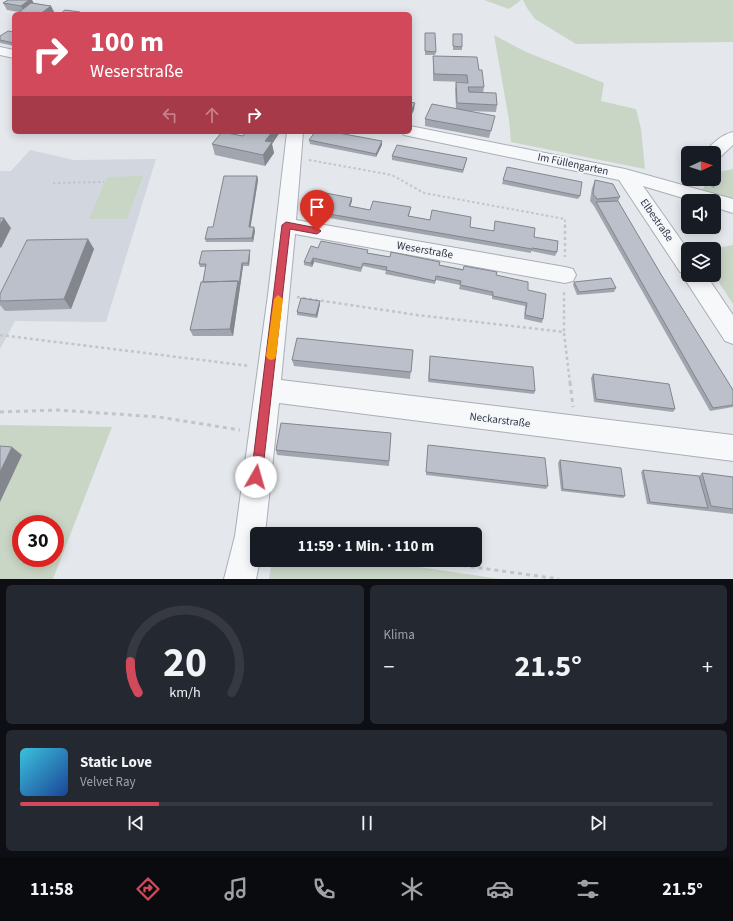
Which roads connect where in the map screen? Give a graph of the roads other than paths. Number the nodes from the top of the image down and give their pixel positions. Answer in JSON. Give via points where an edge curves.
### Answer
{"nodes":[{"id":1,"x":0,"y":51,"type":"edge"},
{"id":2,"x":12,"y":54,"type":"edge"},
{"id":3,"x":412,"y":131,"type":"edge"},
{"id":4,"x":295,"y":134,"type":"edge"},
{"id":5,"x":733,"y":137,"type":"edge"},
{"id":6,"x":720,"y":146,"type":"edge"},
{"id":7,"x":625,"y":175,"type":"junction"},
{"id":8,"x":681,"y":185,"type":"edge"},
{"id":9,"x":688,"y":186,"type":"edge"},
{"id":10,"x":733,"y":206,"type":"edge"},
{"id":11,"x":286,"y":225,"type":"junction"},
{"id":12,"x":681,"y":256,"type":"edge"},
{"id":13,"x":565,"y":275,"type":"dead end"},
{"id":14,"x":699,"y":282,"type":"edge"},
{"id":15,"x":733,"y":334,"type":"edge"},
{"id":16,"x":267,"y":390,"type":"junction"},
{"id":17,"x":733,"y":448,"type":"edge"},
{"id":18,"x":240,"y":579,"type":"edge"}],
"edges":[{"from":1,"to":2,"type":"street"},
{"from":3,"to":7,"type":"street","name":"Im Füllengarten"},
{"from":4,"to":11,"type":"street"},
{"from":5,"to":6,"type":"street"},
{"from":7,"to":8,"type":"street","name":"Im Füllengarten"},
{"from":7,"to":12,"type":"street","name":"Elbestraße"},
{"from":9,"to":10,"type":"street","name":"Im Füllengarten"},
{"from":11,"to":13,"type":"street","name":"Weserstraße"},
{"from":11,"to":16,"type":"street"},
{"from":14,"to":15,"type":"street"},
{"from":16,"to":17,"type":"street","name":"Neckarstraße"},
{"from":16,"to":18,"type":"street","via":[[250,536]]}]}
